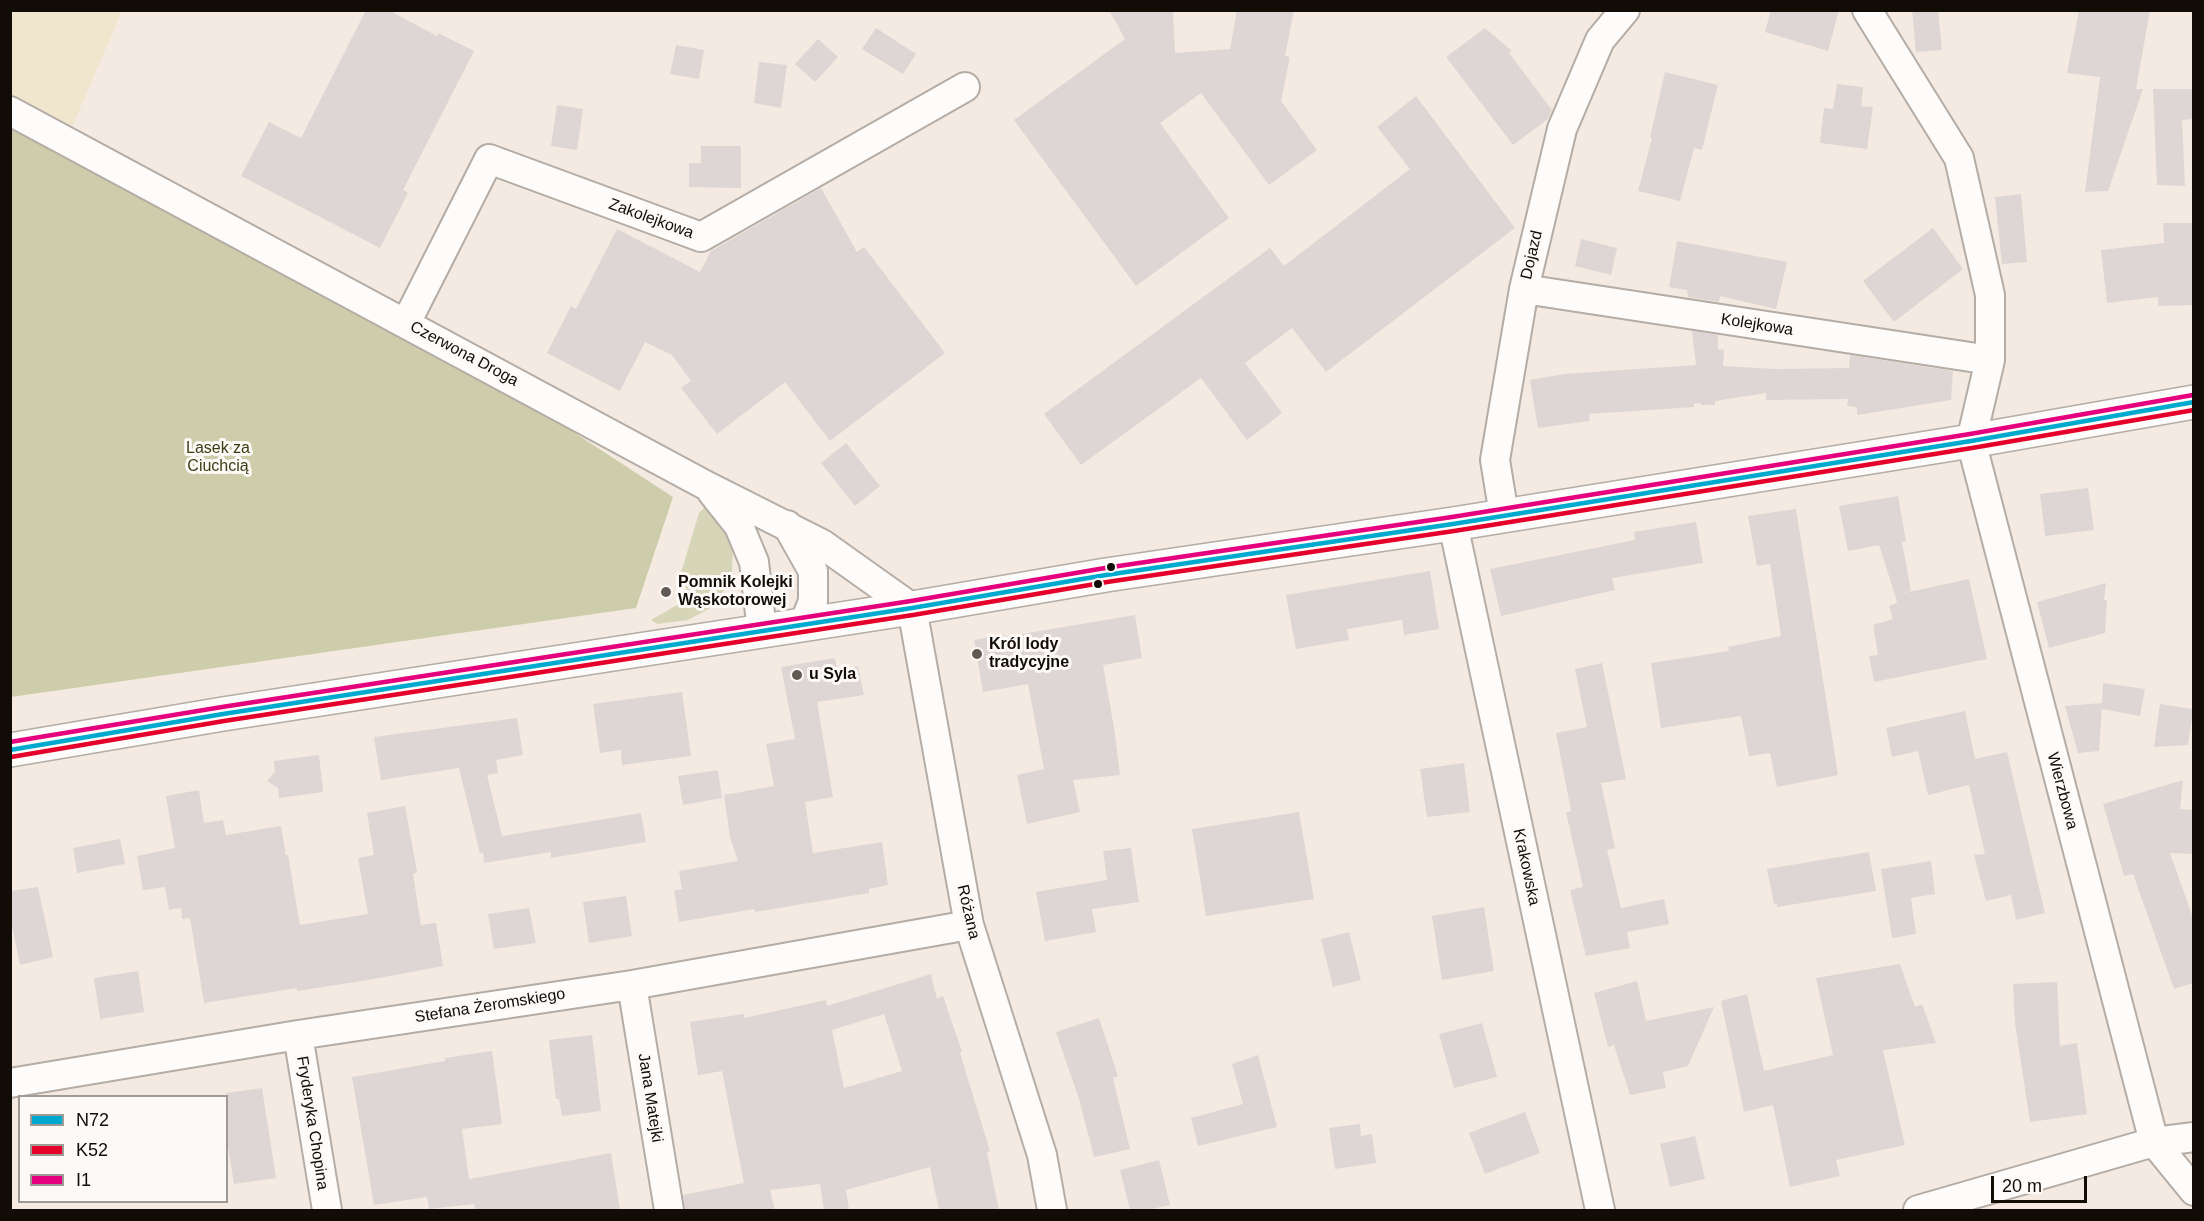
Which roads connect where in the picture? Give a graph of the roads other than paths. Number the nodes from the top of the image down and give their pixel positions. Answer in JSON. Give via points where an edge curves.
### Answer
{"nodes":[{"id":1,"x":1625,"y":10,"type":"edge"},
{"id":2,"x":1867,"y":10,"type":"edge"},
{"id":3,"x":965,"y":87,"type":"dead end"},
{"id":4,"x":10,"y":111,"type":"edge"},
{"id":5,"x":1524,"y":290,"type":"junction"},
{"id":6,"x":406,"y":323,"type":"junction"},
{"id":7,"x":1990,"y":360,"type":"junction"},
{"id":8,"x":2193,"y":402,"type":"edge"},
{"id":9,"x":1971,"y":441,"type":"junction"},
{"id":10,"x":707,"y":486,"type":"junction"},
{"id":11,"x":1504,"y":515,"type":"junction"},
{"id":12,"x":1453,"y":524,"type":"junction"},
{"id":13,"x":787,"y":525,"type":"junction"},
{"id":14,"x":912,"y":608,"type":"junction"},
{"id":15,"x":804,"y":624,"type":"junction"},
{"id":16,"x":762,"y":631,"type":"junction"},
{"id":17,"x":10,"y":750,"type":"edge"},
{"id":18,"x":969,"y":925,"type":"junction"},
{"id":19,"x":632,"y":985,"type":"junction"},
{"id":20,"x":298,"y":1035,"type":"junction"},
{"id":21,"x":10,"y":1083,"type":"edge"},
{"id":22,"x":2193,"y":1137,"type":"edge"},
{"id":23,"x":2154,"y":1142,"type":"junction"},
{"id":24,"x":2193,"y":1191,"type":"edge"},
{"id":25,"x":327,"y":1210,"type":"edge"},
{"id":26,"x":669,"y":1210,"type":"edge"},
{"id":27,"x":1052,"y":1210,"type":"edge"},
{"id":28,"x":1600,"y":1210,"type":"edge"},
{"id":29,"x":1918,"y":1210,"type":"edge"}],
"edges":[{"from":1,"to":5,"type":"street","name":"Dojazd","via":[[1600,40],[1562,129]]},
{"from":2,"to":7,"type":"street","via":[[1959,158],[1990,294]]},
{"from":3,"to":6,"type":"street","name":"Zakolejkowa","via":[[700,237],[489,159]]},
{"from":4,"to":6,"type":"street","name":"Czerwona Droga"},
{"from":5,"to":7,"type":"street","name":"Kolejkowa"},
{"from":5,"to":11,"type":"street","name":"Dojazd","via":[[1494,460]]},
{"from":6,"to":10,"type":"street","name":"Czerwona Droga"},
{"from":7,"to":9,"type":"street"},
{"from":8,"to":9,"type":"main road"},
{"from":9,"to":11,"type":"main road"},
{"from":9,"to":23,"type":"street","name":"Wierzbowa"},
{"from":10,"to":13,"type":"street","name":"Czerwona Droga"},
{"from":10,"to":16,"type":"street","via":[[739,526],[754,562]]},
{"from":11,"to":12,"type":"main road"},
{"from":12,"to":14,"type":"main road"},
{"from":12,"to":28,"type":"street","name":"Krakowska"},
{"from":13,"to":14,"type":"street","name":"Czerwona Droga","via":[[822,544]]},
{"from":13,"to":15,"type":"street","via":[[813,571],[813,601]]},
{"from":14,"to":15,"type":"main road"},
{"from":14,"to":18,"type":"street","name":"Różana"},
{"from":15,"to":16,"type":"main road"},
{"from":16,"to":17,"type":"main road"},
{"from":18,"to":19,"type":"street","name":"Stefana Żeromskiego"},
{"from":18,"to":27,"type":"street","name":"Różana","via":[[1042,1155]]},
{"from":19,"to":20,"type":"street","name":"Stefana Żeromskiego"},
{"from":19,"to":26,"type":"street","name":"Jana Matejki"},
{"from":20,"to":21,"type":"street","name":"Stefana Żeromskiego"},
{"from":20,"to":25,"type":"street","name":"Fryderyka Chopina"},
{"from":22,"to":23,"type":"street"},
{"from":23,"to":24,"type":"street"},
{"from":23,"to":29,"type":"street"}]}
